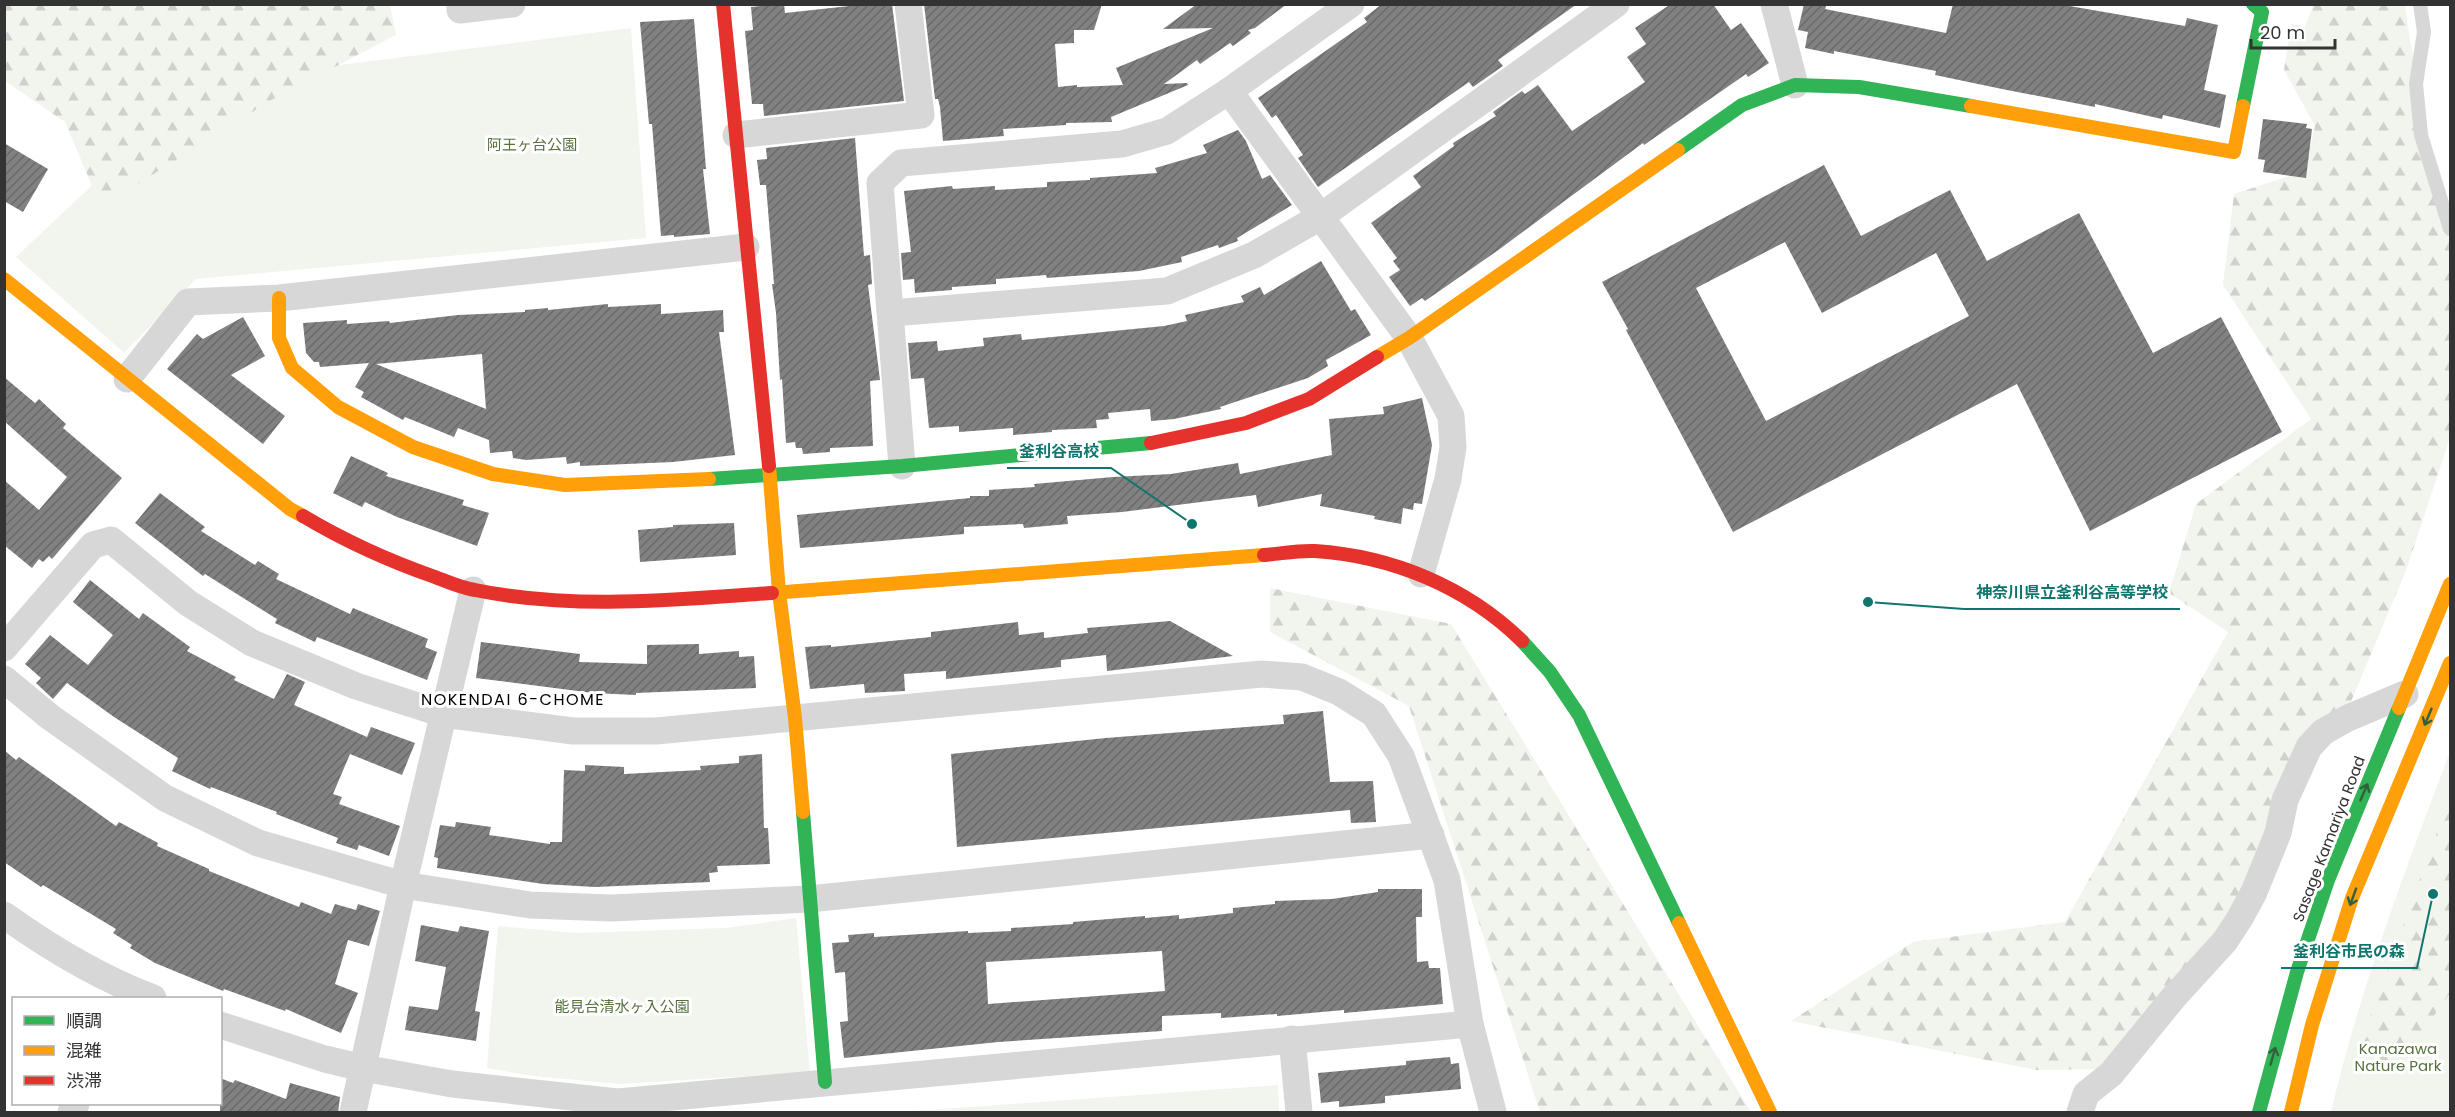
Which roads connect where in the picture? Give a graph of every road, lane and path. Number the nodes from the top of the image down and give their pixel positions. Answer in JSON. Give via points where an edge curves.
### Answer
{"nodes":[{"id":1,"x":460,"y":4,"type":"edge"},
{"id":2,"x":512,"y":4,"type":"edge"},
{"id":3,"x":723,"y":4,"type":"edge"},
{"id":4,"x":908,"y":4,"type":"edge"},
{"id":5,"x":1351,"y":4,"type":"edge"},
{"id":6,"x":1616,"y":4,"type":"edge"},
{"id":7,"x":1774,"y":4,"type":"edge"},
{"id":8,"x":2253,"y":4,"type":"edge"},
{"id":9,"x":2420,"y":4,"type":"edge"},
{"id":10,"x":1795,"y":85,"type":"junction"},
{"id":11,"x":1230,"y":91,"type":"junction"},
{"id":12,"x":736,"y":135,"type":"junction"},
{"id":13,"x":1320,"y":217,"type":"junction"},
{"id":14,"x":2451,"y":229,"type":"edge"},
{"id":15,"x":746,"y":247,"type":"junction"},
{"id":16,"x":4,"y":279,"type":"edge"},
{"id":17,"x":279,"y":298,"type":"junction"},
{"id":18,"x":891,"y":313,"type":"junction"},
{"id":19,"x":1408,"y":338,"type":"junction"},
{"id":20,"x":127,"y":379,"type":"junction"},
{"id":21,"x":902,"y":466,"type":"junction"},
{"id":22,"x":770,"y":476,"type":"junction"},
{"id":23,"x":1420,"y":574,"type":"junction"},
{"id":24,"x":2451,"y":584,"type":"edge"},
{"id":25,"x":473,"y":590,"type":"junction"},
{"id":26,"x":779,"y":592,"type":"junction"},
{"id":27,"x":4,"y":648,"type":"edge"},
{"id":28,"x":2451,"y":663,"type":"edge"},
{"id":29,"x":4,"y":679,"type":"edge"},
{"id":30,"x":2405,"y":694,"type":"junction"},
{"id":31,"x":2437,"y":697,"type":"junction"},
{"id":32,"x":2451,"y":702,"type":"edge"},
{"id":33,"x":443,"y":714,"type":"junction"},
{"id":34,"x":795,"y":718,"type":"junction"},
{"id":35,"x":1431,"y":835,"type":"junction"},
{"id":36,"x":403,"y":885,"type":"junction"},
{"id":37,"x":809,"y":899,"type":"junction"},
{"id":38,"x":4,"y":915,"type":"edge"},
{"id":39,"x":136,"y":996,"type":"edge"},
{"id":40,"x":1470,"y":1024,"type":"junction"},
{"id":41,"x":222,"y":1026,"type":"edge"},
{"id":42,"x":1292,"y":1039,"type":"junction"},
{"id":43,"x":363,"y":1068,"type":"junction"},
{"id":44,"x":825,"y":1082,"type":"junction"},
{"id":45,"x":540,"y":1104,"type":"edge"},
{"id":46,"x":353,"y":1113,"type":"edge"},
{"id":47,"x":1299,"y":1113,"type":"edge"},
{"id":48,"x":1493,"y":1113,"type":"edge"},
{"id":49,"x":1770,"y":1113,"type":"edge"},
{"id":50,"x":2080,"y":1113,"type":"edge"},
{"id":51,"x":2259,"y":1113,"type":"edge"},
{"id":52,"x":2291,"y":1113,"type":"edge"}],
"edges":[{"from":1,"to":2,"type":"street","via":[[460,10]]},
{"from":3,"to":12,"type":"street"},
{"from":4,"to":12,"type":"street","via":[[921,115]]},
{"from":5,"to":11,"type":"street"},
{"from":6,"to":13,"type":"street"},
{"from":7,"to":10,"type":"street"},
{"from":8,"to":10,"type":"street","via":[[2262,12],[2234,152],[1859,87]]},
{"from":9,"to":14,"type":"lane","via":[[2424,32],[2416,84],[2421,135]]},
{"from":10,"to":19,"type":"street","via":[[1742,105]]},
{"from":11,"to":13,"type":"street"},
{"from":11,"to":18,"type":"street","via":[[1167,131],[1122,144],[901,163],[879,183]]},
{"from":12,"to":15,"type":"street"},
{"from":13,"to":18,"type":"street","via":[[1254,255],[1167,291]]},
{"from":13,"to":19,"type":"street"},
{"from":15,"to":17,"type":"street"},
{"from":15,"to":22,"type":"street"},
{"from":16,"to":20,"type":"street"},
{"from":17,"to":20,"type":"street","via":[[188,302]]},
{"from":17,"to":22,"type":"street","via":[[279,338],[292,368],[338,407],[413,447],[493,474],[565,485]]},
{"from":18,"to":21,"type":"street"},
{"from":19,"to":21,"type":"street","via":[[1309,399],[1246,423],[1153,443]]},
{"from":19,"to":23,"type":"street","via":[[1451,416],[1453,447]]},
{"from":20,"to":25,"type":"street","via":[[290,509],[345,541]]},
{"from":21,"to":22,"type":"street"},
{"from":22,"to":26,"type":"street"},
{"from":23,"to":26,"type":"street","via":[[1314,551]]},
{"from":23,"to":49,"type":"street","via":[[1473,600],[1508,627],[1539,659],[1579,715]]},
{"from":24,"to":30,"type":"street","name":"Sasage Kamariya Road"},
{"from":25,"to":26,"type":"street","via":[[549,600],[635,603]]},
{"from":25,"to":33,"type":"street"},
{"from":26,"to":34,"type":"street"},
{"from":27,"to":33,"type":"street","via":[[93,544],[111,540],[188,603],[252,643],[356,686]]},
{"from":28,"to":31,"type":"street"},
{"from":29,"to":36,"type":"street","via":[[50,717],[165,798],[258,843]]},
{"from":30,"to":50,"type":"street","via":[[2348,718],[2323,732],[2309,747],[2285,800],[2270,853],[2240,918],[2225,941],[2111,1074],[2086,1094]]},
{"from":51,"to":30,"type":"street","name":"Sasage Kamariya Road","one_way":true,"via":[[2294,982],[2328,880]]},
{"from":31,"to":32,"type":"lane"},
{"from":31,"to":52,"type":"street","one_way":true,"via":[[2352,898],[2312,1025]]},
{"from":33,"to":34,"type":"street","via":[[573,731],[656,731]]},
{"from":33,"to":36,"type":"street"},
{"from":34,"to":35,"type":"street","via":[[1262,674],[1302,677],[1339,692],[1374,714],[1401,756]]},
{"from":34,"to":37,"type":"street"},
{"from":35,"to":37,"type":"street"},
{"from":35,"to":40,"type":"street","via":[[1447,880]]},
{"from":36,"to":37,"type":"street","via":[[530,905],[611,908]]},
{"from":36,"to":43,"type":"street"},
{"from":37,"to":44,"type":"street"},
{"from":38,"to":39,"type":"street"},
{"from":40,"to":42,"type":"street"},
{"from":40,"to":48,"type":"street"},
{"from":41,"to":43,"type":"street"},
{"from":42,"to":44,"type":"street"},
{"from":42,"to":47,"type":"street"},
{"from":43,"to":45,"type":"street"},
{"from":43,"to":46,"type":"street"},
{"from":44,"to":45,"type":"street","via":[[618,1102]]}]}
